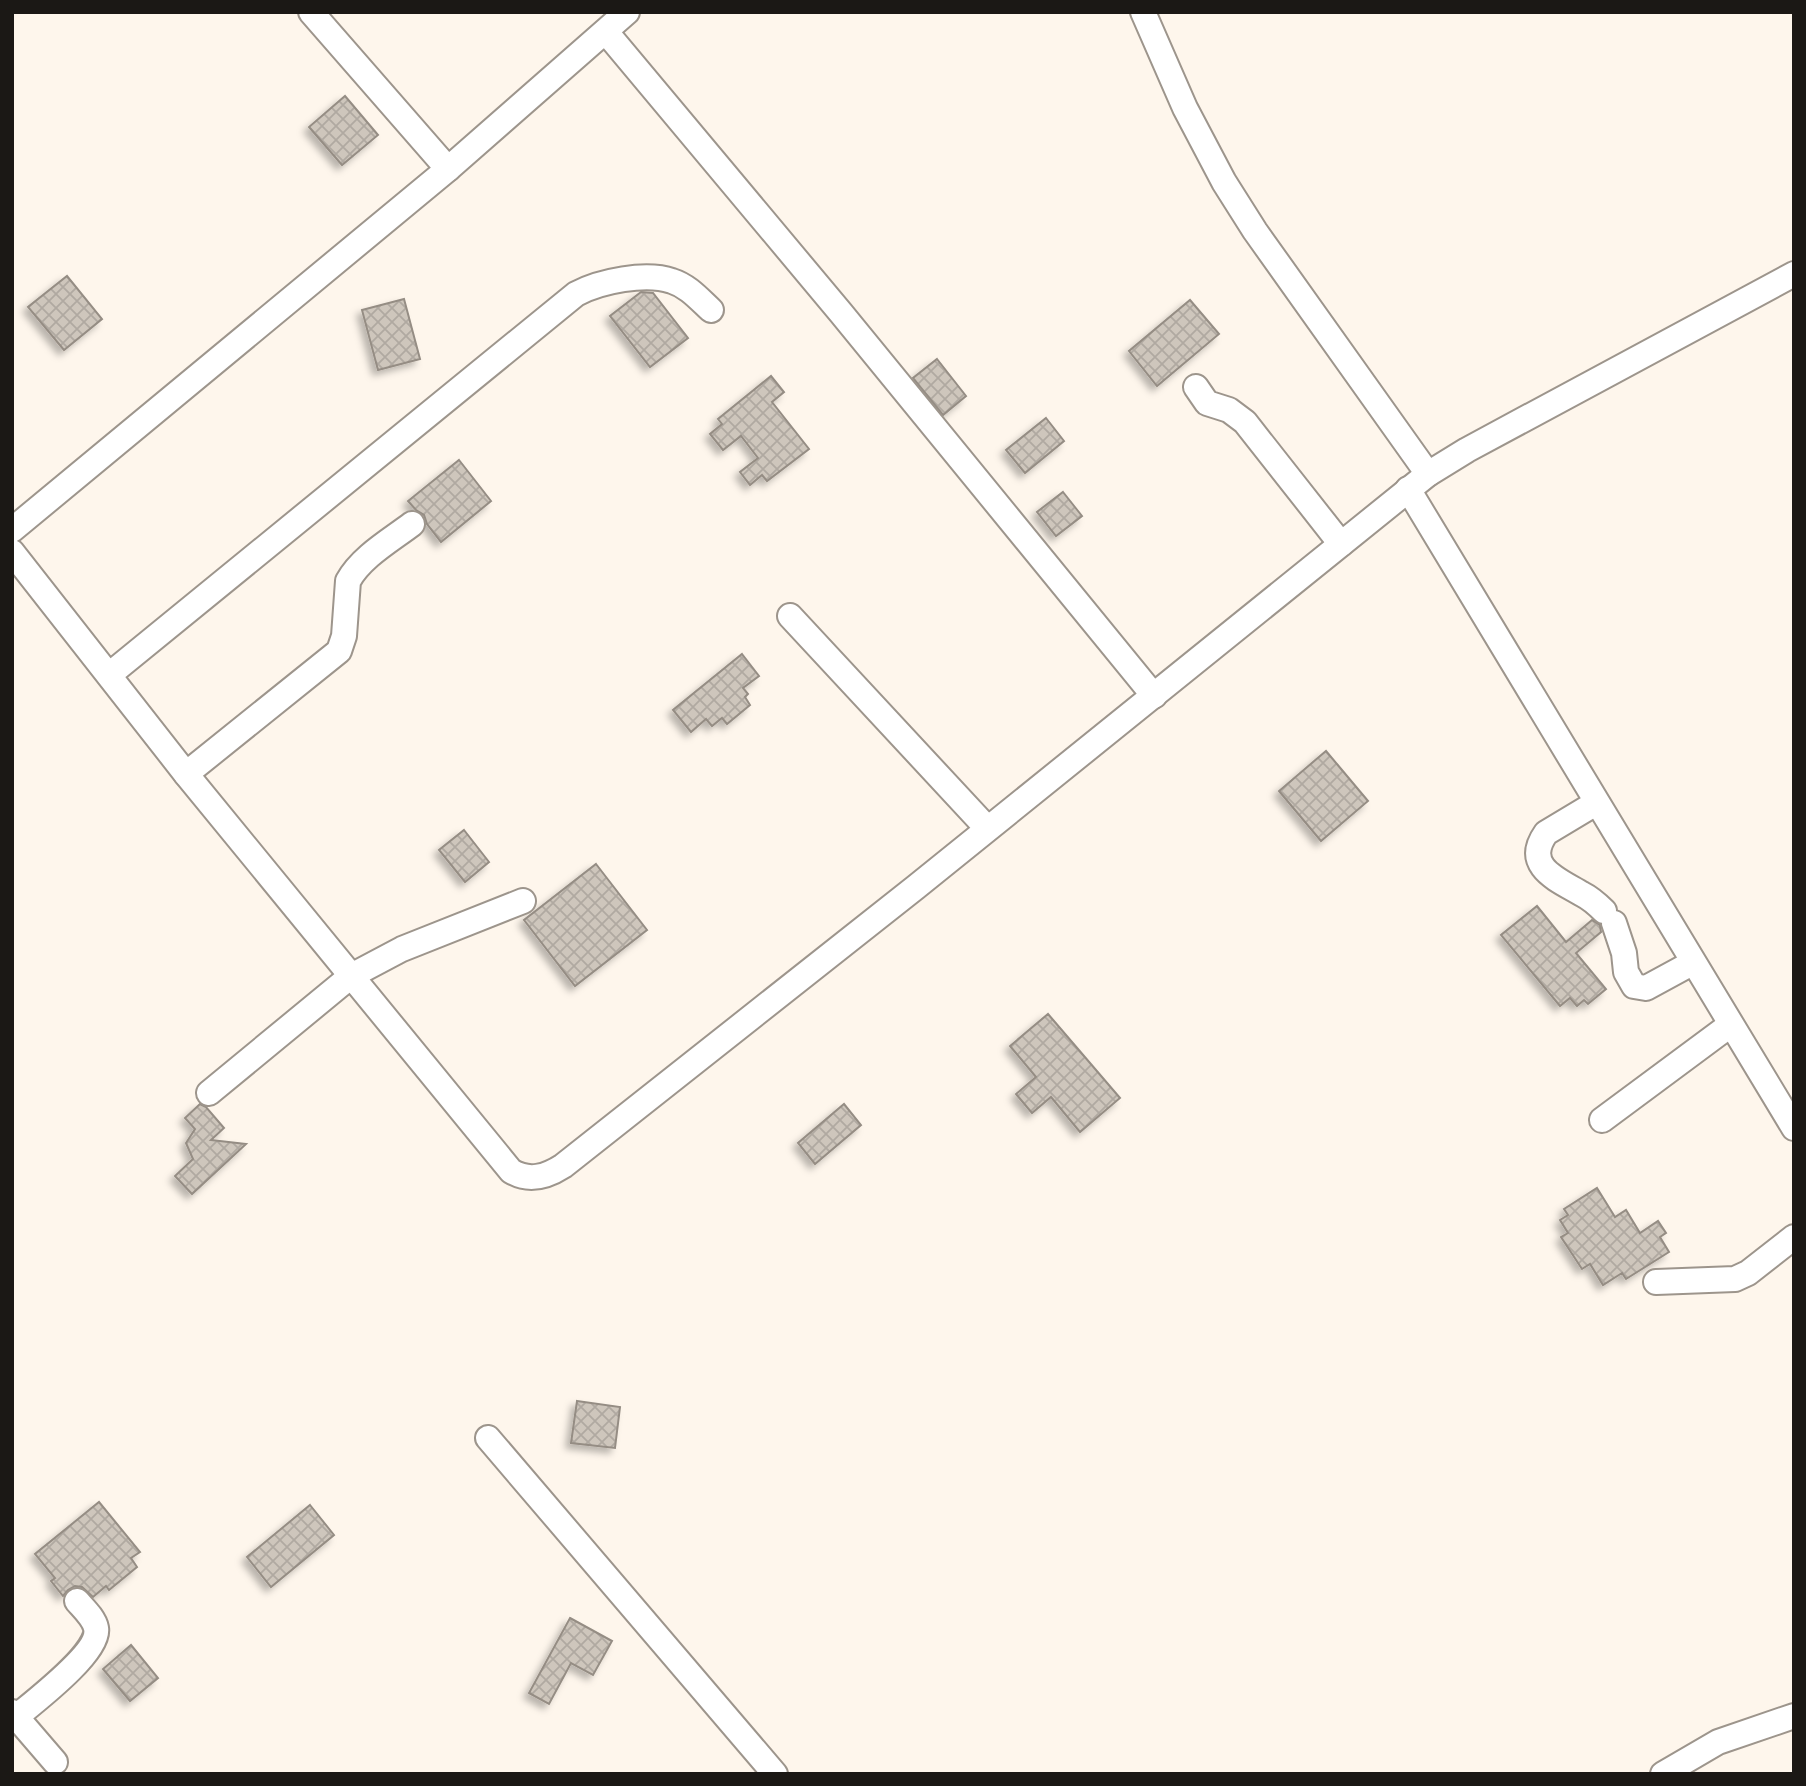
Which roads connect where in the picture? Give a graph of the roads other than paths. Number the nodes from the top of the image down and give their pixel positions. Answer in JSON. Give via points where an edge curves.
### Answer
{"nodes":[{"id":1,"x":311,"y":12,"type":"edge"},
{"id":2,"x":627,"y":12,"type":"edge"},
{"id":3,"x":1143,"y":12,"type":"edge"},
{"id":4,"x":606,"y":32,"type":"junction"},
{"id":5,"x":448,"y":169,"type":"junction"},
{"id":6,"x":1794,"y":274,"type":"edge"},
{"id":7,"x":711,"y":310,"type":"dead end"},
{"id":8,"x":1196,"y":387,"type":"dead end"},
{"id":9,"x":1428,"y":474,"type":"junction"},
{"id":10,"x":1408,"y":489,"type":"junction"},
{"id":11,"x":412,"y":524,"type":"dead end"},
{"id":12,"x":12,"y":530,"type":"edge"},
{"id":13,"x":1341,"y":544,"type":"junction"},
{"id":14,"x":12,"y":552,"type":"edge"},
{"id":15,"x":790,"y":616,"type":"dead end"},
{"id":16,"x":109,"y":676,"type":"junction"},
{"id":17,"x":1153,"y":695,"type":"junction"},
{"id":18,"x":186,"y":774,"type":"junction"},
{"id":19,"x":1596,"y":803,"type":"junction"},
{"id":20,"x":987,"y":828,"type":"junction"},
{"id":21,"x":523,"y":901,"type":"dead end"},
{"id":22,"x":1692,"y":963,"type":"junction"},
{"id":23,"x":351,"y":976,"type":"junction"},
{"id":24,"x":1730,"y":1025,"type":"junction"},
{"id":25,"x":209,"y":1093,"type":"dead end"},
{"id":26,"x":1602,"y":1120,"type":"dead end"},
{"id":27,"x":1794,"y":1128,"type":"edge"},
{"id":28,"x":1794,"y":1237,"type":"edge"},
{"id":29,"x":1656,"y":1282,"type":"dead end"},
{"id":30,"x":488,"y":1437,"type":"dead end"},
{"id":31,"x":77,"y":1601,"type":"dead end"},
{"id":32,"x":14,"y":1715,"type":"edge"},
{"id":33,"x":1794,"y":1716,"type":"edge"},
{"id":34,"x":55,"y":1762,"type":"dead end"},
{"id":35,"x":775,"y":1774,"type":"edge"},
{"id":36,"x":1663,"y":1774,"type":"edge"}],
"edges":[{"from":1,"to":5,"type":"street"},
{"from":2,"to":4,"type":"street"},
{"from":3,"to":9,"type":"street","via":[[1185,108],[1230,192]]},
{"from":4,"to":5,"type":"street"},
{"from":4,"to":17,"type":"street"},
{"from":5,"to":12,"type":"street"},
{"from":6,"to":9,"type":"street"},
{"from":7,"to":16,"type":"street","via":[[686,288],[664,279],[607,282],[576,294]]},
{"from":8,"to":13,"type":"street","via":[[1207,403],[1229,410],[1245,422]]},
{"from":9,"to":10,"type":"street"},
{"from":10,"to":13,"type":"street"},
{"from":10,"to":19,"type":"street"},
{"from":11,"to":18,"type":"street","via":[[364,562],[348,581],[339,650]]},
{"from":13,"to":17,"type":"street"},
{"from":14,"to":16,"type":"street"},
{"from":15,"to":20,"type":"street"},
{"from":16,"to":18,"type":"street"},
{"from":17,"to":20,"type":"street"},
{"from":18,"to":23,"type":"street"},
{"from":19,"to":22,"type":"street"},
{"from":19,"to":22,"type":"street","via":[[1546,834],[1538,856],[1541,866],[1609,917],[1634,986],[1651,986]]},
{"from":20,"to":23,"type":"street","via":[[563,1166],[537,1178],[511,1171]]},
{"from":21,"to":23,"type":"street","via":[[395,952]]},
{"from":22,"to":24,"type":"street"},
{"from":23,"to":25,"type":"street"},
{"from":24,"to":26,"type":"street"},
{"from":24,"to":27,"type":"street"},
{"from":28,"to":29,"type":"street","via":[[1735,1279]]},
{"from":30,"to":35,"type":"street"},
{"from":31,"to":32,"type":"street","via":[[96,1626],[95,1641],[76,1664]]},
{"from":32,"to":34,"type":"street"},
{"from":33,"to":36,"type":"street","via":[[1718,1742]]}]}
